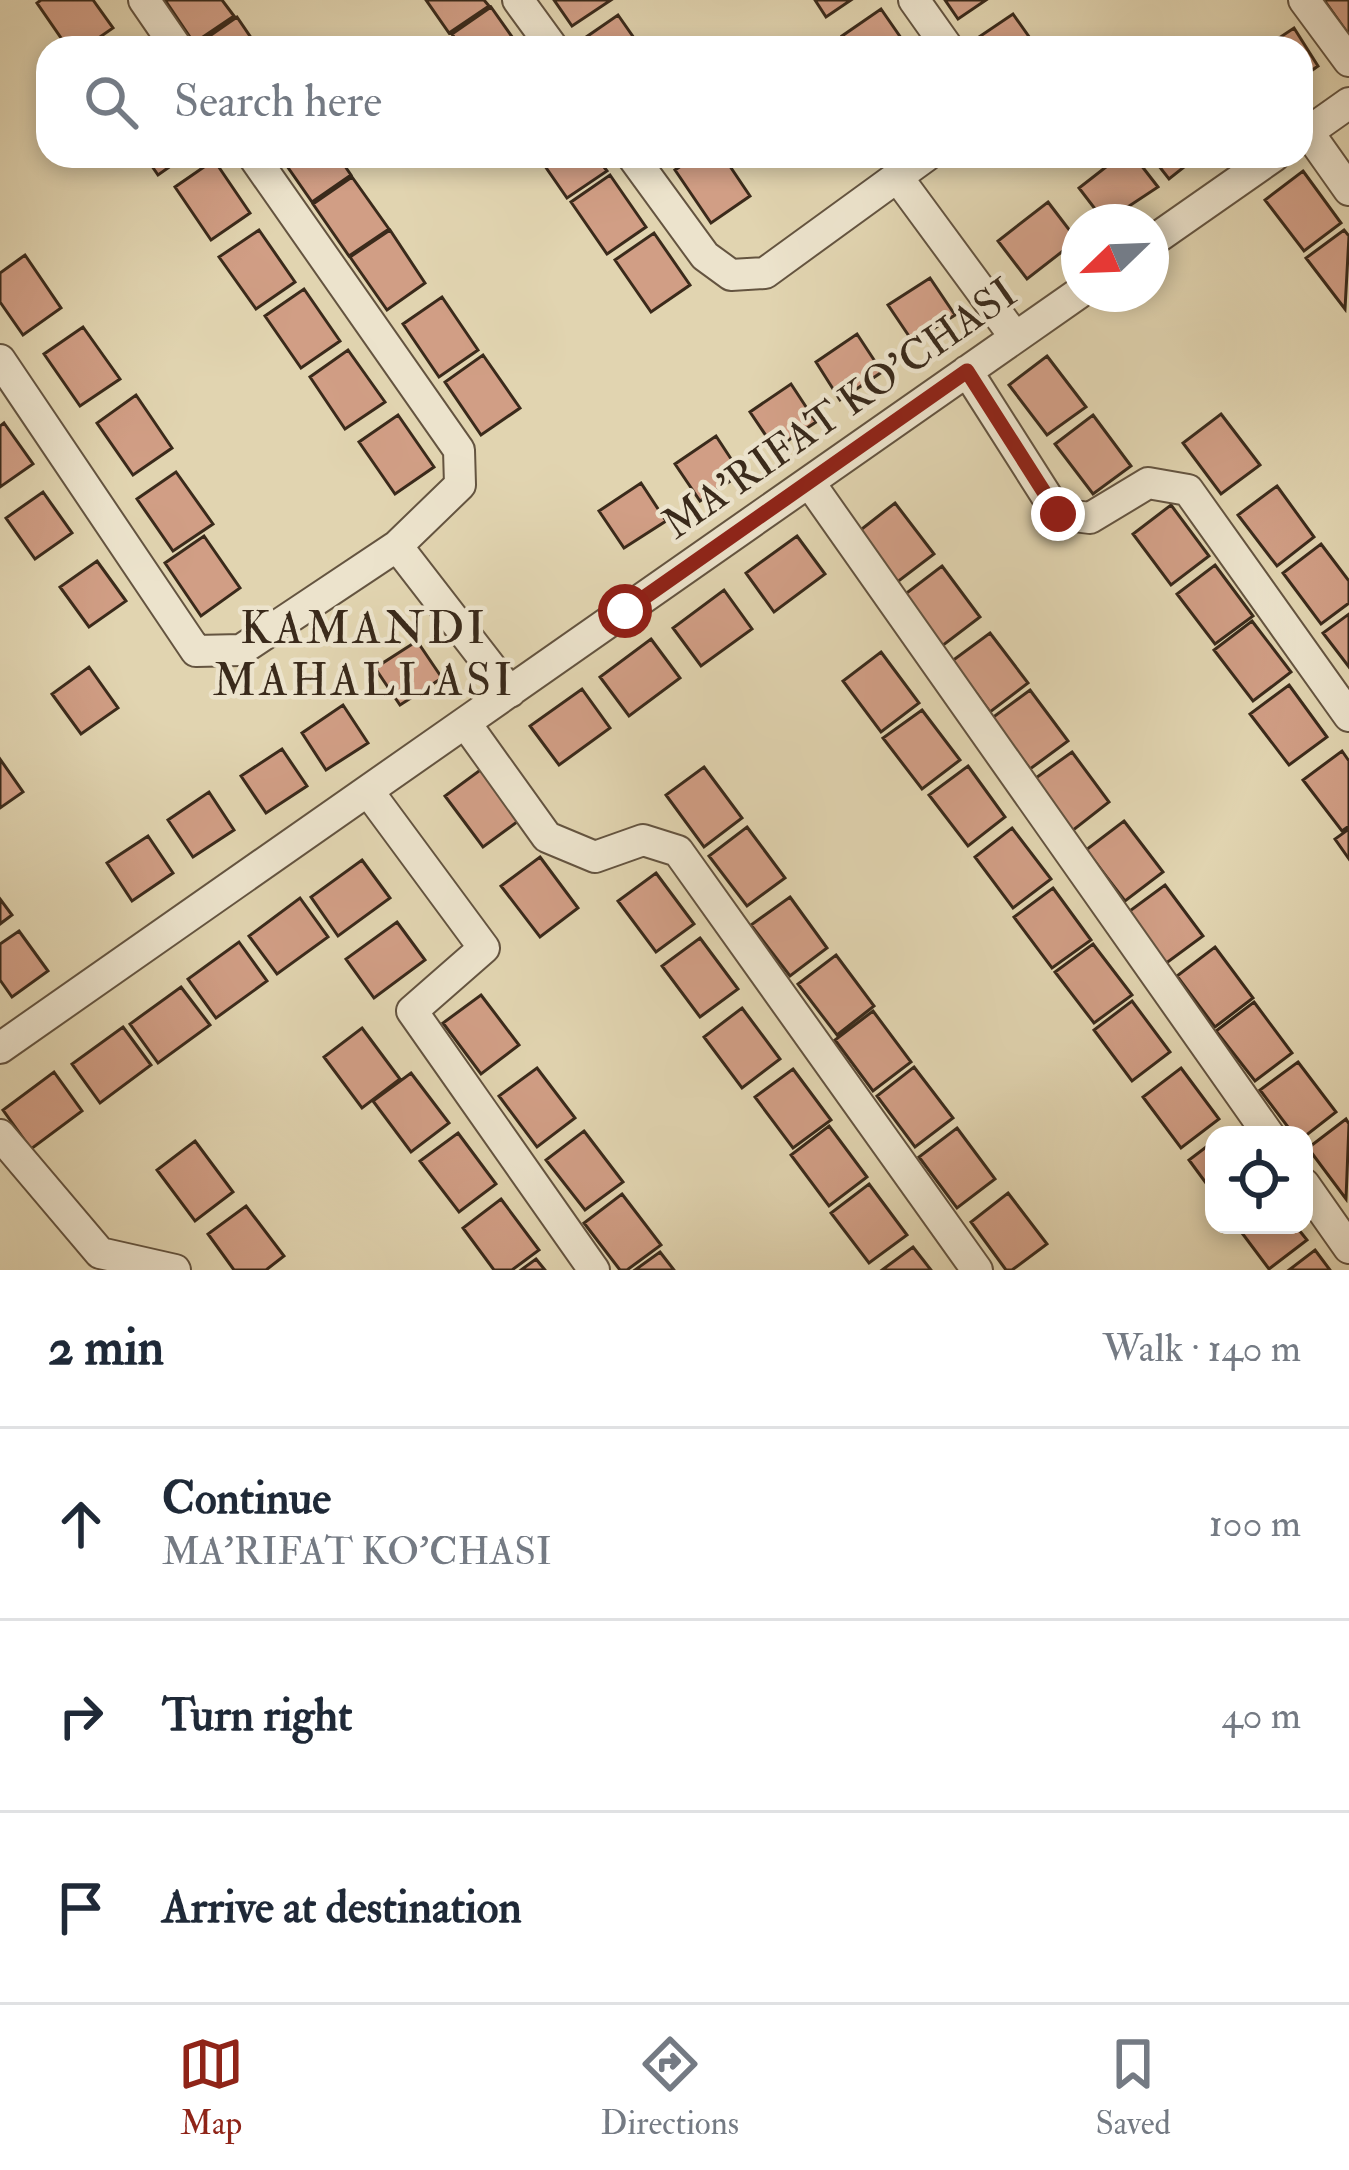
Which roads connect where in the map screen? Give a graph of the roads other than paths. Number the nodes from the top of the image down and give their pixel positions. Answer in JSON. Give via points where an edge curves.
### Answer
{"nodes":[{"id":1,"x":144,"y":0,"type":"edge"},
{"id":2,"x":518,"y":0,"type":"edge"},
{"id":3,"x":914,"y":0,"type":"edge"},
{"id":4,"x":1304,"y":0,"type":"edge"},
{"id":5,"x":169,"y":36,"type":"edge"},
{"id":6,"x":545,"y":36,"type":"edge"},
{"id":7,"x":940,"y":36,"type":"edge"},
{"id":8,"x":1349,"y":61,"type":"edge"},
{"id":9,"x":1349,"y":103,"type":"edge"},
{"id":10,"x":1313,"y":129,"type":"edge"},
{"id":11,"x":1313,"y":146,"type":"edge"},
{"id":12,"x":261,"y":168,"type":"edge"},
{"id":13,"x":641,"y":168,"type":"edge"},
{"id":14,"x":911,"y":168,"type":"edge"},
{"id":15,"x":1257,"y":168,"type":"edge"},
{"id":16,"x":898,"y":178,"type":"junction"},
{"id":17,"x":1349,"y":190,"type":"edge"},
{"id":18,"x":1169,"y":229,"type":"edge"},
{"id":19,"x":1061,"y":305,"type":"edge"},
{"id":20,"x":1016,"y":337,"type":"junction"},
{"id":21,"x":0,"y":360,"type":"edge"},
{"id":22,"x":967,"y":371,"type":"junction"},
{"id":23,"x":809,"y":482,"type":"junction"},
{"id":24,"x":397,"y":546,"type":"junction"},
{"id":25,"x":510,"y":692,"type":"junction"},
{"id":26,"x":1349,"y":716,"type":"edge"},
{"id":27,"x":466,"y":724,"type":"junction"},
{"id":28,"x":368,"y":791,"type":"junction"},
{"id":29,"x":1,"y":1045,"type":"edge"},
{"id":30,"x":1263,"y":1126,"type":"edge"},
{"id":31,"x":0,"y":1135,"type":"edge"},
{"id":32,"x":1313,"y":1197,"type":"edge"},
{"id":33,"x":1349,"y":1248,"type":"edge"},
{"id":34,"x":175,"y":1270,"type":"edge"},
{"id":35,"x":594,"y":1270,"type":"edge"},
{"id":36,"x":977,"y":1270,"type":"edge"}],
"edges":[{"from":1,"to":5,"type":"street"},
{"from":2,"to":6,"type":"street"},
{"from":3,"to":7,"type":"street"},
{"from":4,"to":8,"type":"street"},
{"from":9,"to":10,"type":"street"},
{"from":11,"to":17,"type":"street"},
{"from":12,"to":24,"type":"street","via":[[459,450],[460,485]]},
{"from":13,"to":16,"type":"street","via":[[705,256],[731,275],[765,273]]},
{"from":14,"to":16,"type":"street"},
{"from":15,"to":18,"type":"street"},
{"from":16,"to":20,"type":"street"},
{"from":19,"to":20,"type":"street","name":"MA'RIFAT KO'CHASI"},
{"from":20,"to":22,"type":"street","name":"MA'RIFAT KO'CHASI"},
{"from":21,"to":24,"type":"street","via":[[196,651],[241,650]]},
{"from":22,"to":23,"type":"street","name":"MA'RIFAT KO'CHASI"},
{"from":22,"to":26,"type":"street","via":[[1058,514],[1090,518],[1148,483],[1188,490]]},
{"from":23,"to":25,"type":"street","name":"MA'RIFAT KO'CHASI"},
{"from":23,"to":30,"type":"street"},
{"from":24,"to":25,"type":"street"},
{"from":25,"to":27,"type":"street","name":"MA'RIFAT KO'CHASI"},
{"from":27,"to":28,"type":"street","name":"MA'RIFAT KO'CHASI"},
{"from":27,"to":36,"type":"street","via":[[548,837],[595,857],[643,840],[678,851]]},
{"from":28,"to":29,"type":"street","name":"MA'RIFAT KO'CHASI"},
{"from":28,"to":35,"type":"street","via":[[484,948],[412,1011]]},
{"from":31,"to":34,"type":"street","via":[[100,1253]]},
{"from":32,"to":33,"type":"street"}]}
